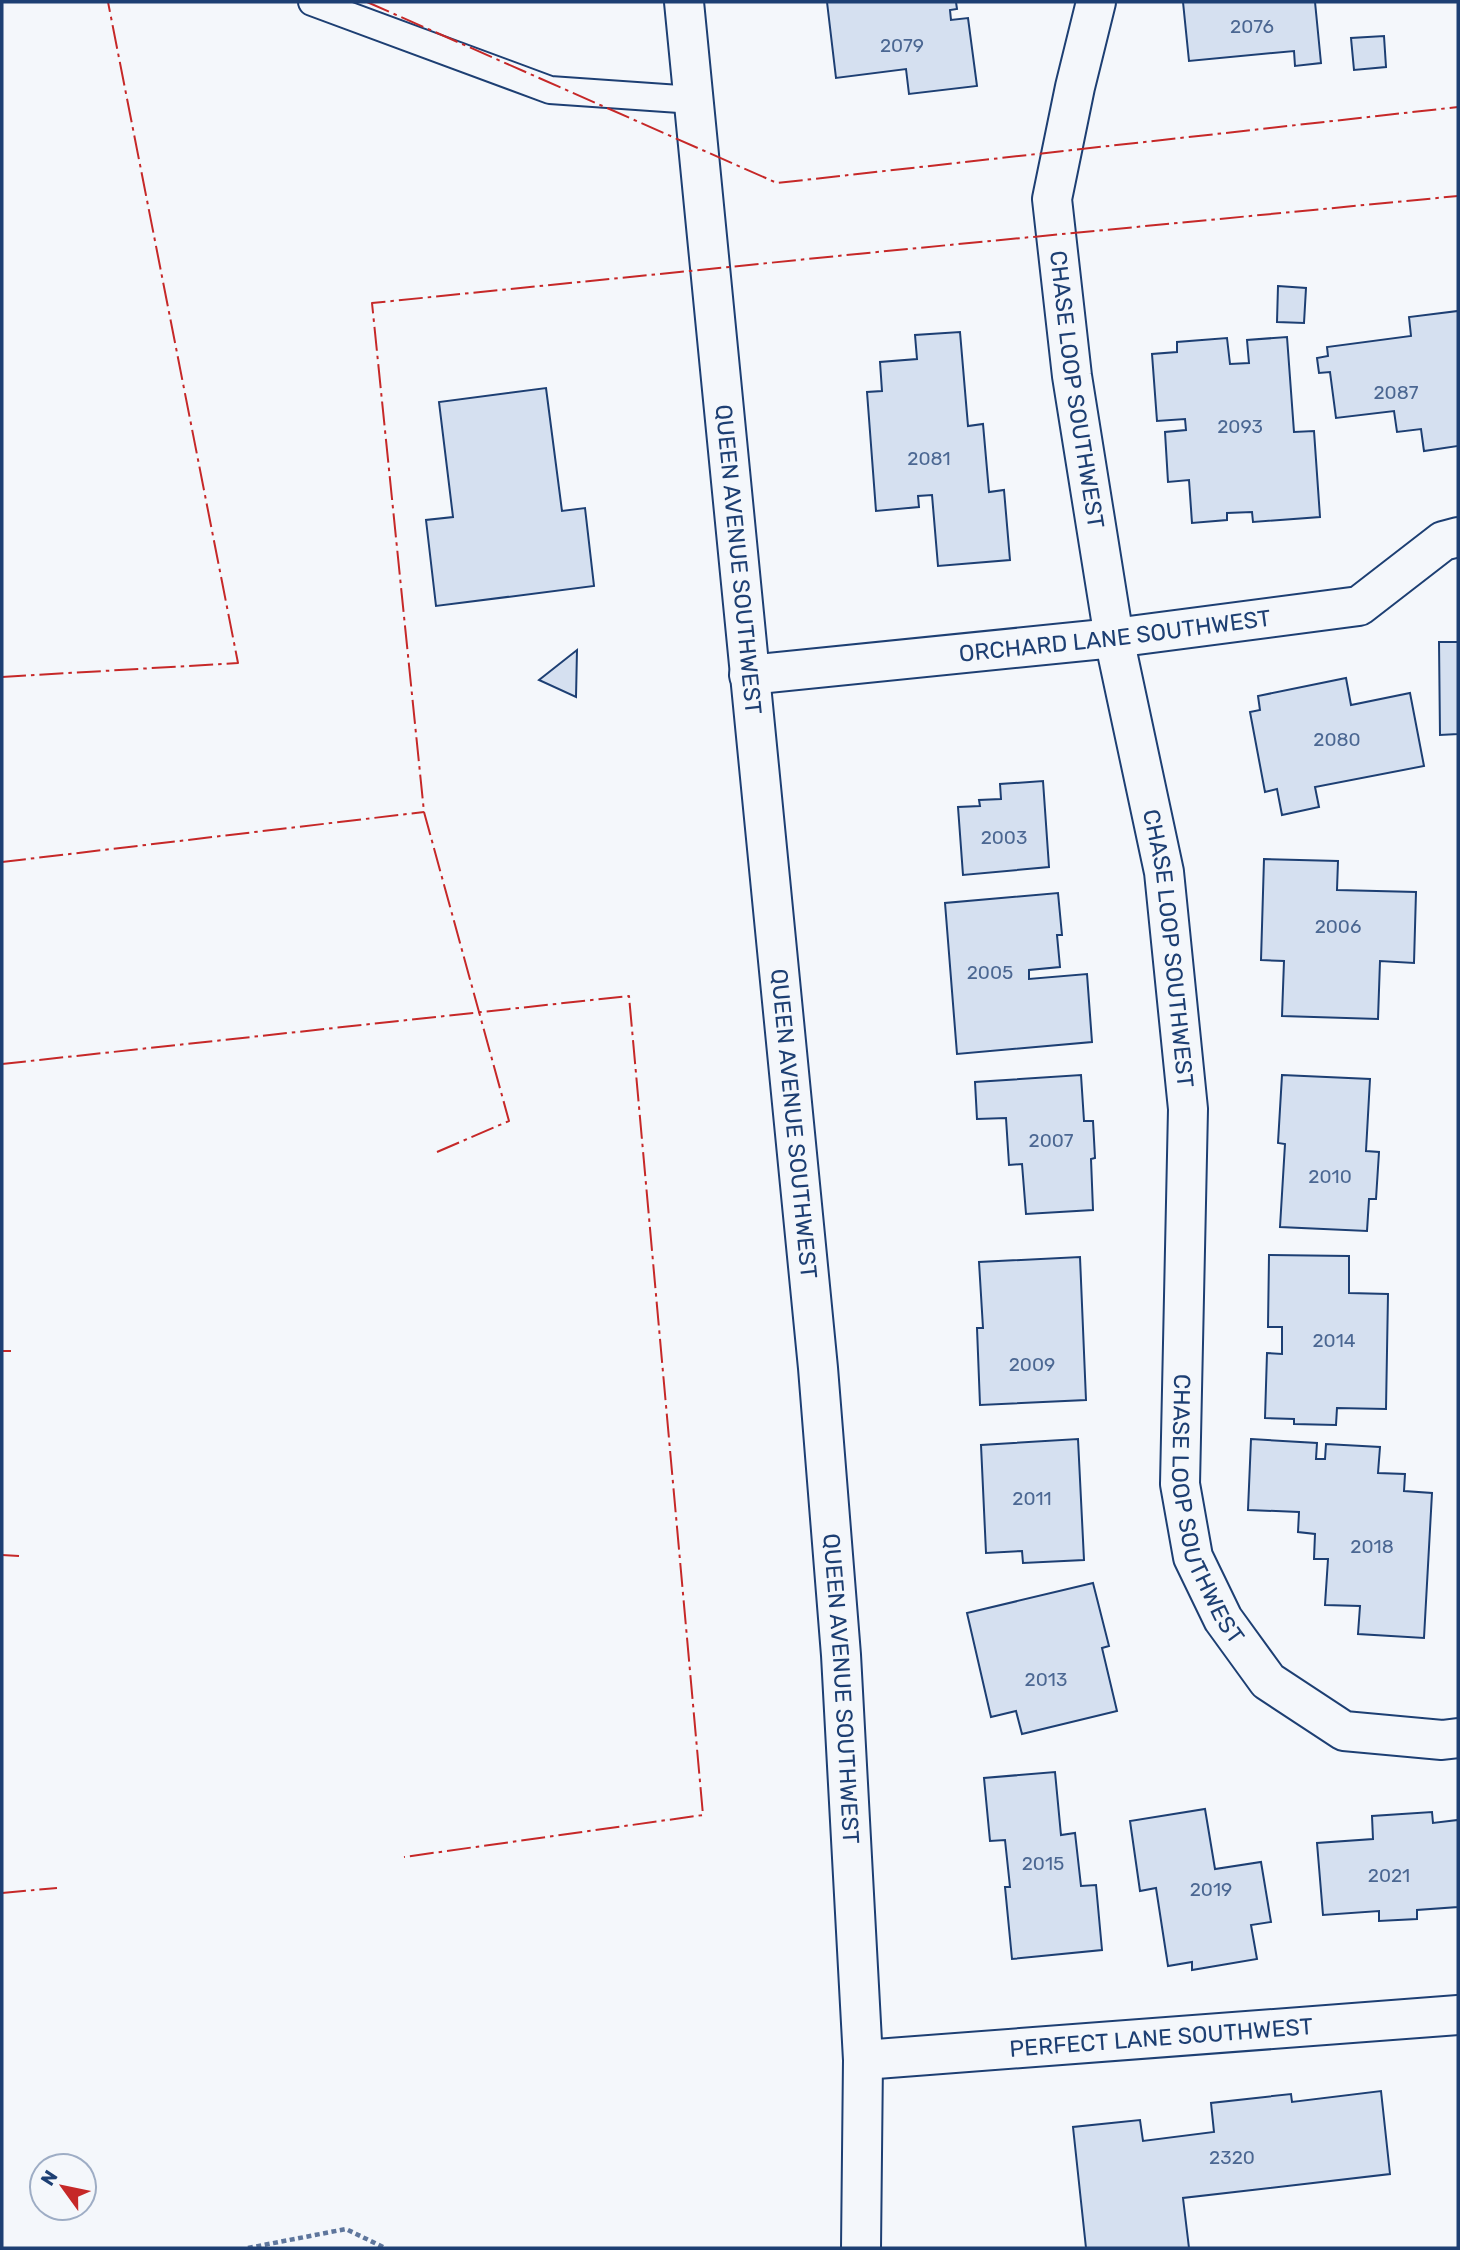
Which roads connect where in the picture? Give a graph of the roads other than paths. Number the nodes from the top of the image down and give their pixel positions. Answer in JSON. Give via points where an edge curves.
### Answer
{"nodes":[{"id":1,"x":312,"y":2,"type":"edge"},
{"id":2,"x":684,"y":2,"type":"edge"},
{"id":3,"x":1096,"y":2,"type":"edge"},
{"id":4,"x":694,"y":100,"type":"junction"},
{"id":5,"x":1458,"y":537,"type":"edge"},
{"id":6,"x":1114,"y":638,"type":"junction"},
{"id":7,"x":749,"y":675,"type":"junction"},
{"id":8,"x":1458,"y":1738,"type":"edge"},
{"id":9,"x":1458,"y":2015,"type":"edge"},
{"id":10,"x":863,"y":2060,"type":"junction"},
{"id":11,"x":861,"y":2248,"type":"edge"}],
"edges":[{"from":1,"to":4,"type":"lane","via":[[550,90]]},
{"from":2,"to":4,"type":"street","name":"QUEEN AVENUE SOUTHWEST"},
{"from":3,"to":6,"type":"street","name":"CHASE LOOP SOUTHWEST","via":[[1052,199],[1072,376]]},
{"from":4,"to":7,"type":"street","name":"QUEEN AVENUE SOUTHWEST"},
{"from":5,"to":6,"type":"street","name":"ORCHARD LANE SOUTHWEST","via":[[1443,541],[1359,607]]},
{"from":6,"to":7,"type":"street","name":"ORCHARD LANE SOUTHWEST"},
{"from":6,"to":8,"type":"street","name":"CHASE LOOP SOUTHWEST","via":[[1164,872],[1188,1109],[1181,1484],[1193,1557],[1223,1619],[1268,1681],[1344,1731]]},
{"from":7,"to":10,"type":"street","name":"QUEEN AVENUE SOUTHWEST","via":[[822,1423],[846,1718]]},
{"from":9,"to":10,"type":"street","name":"PERFECT LANE SOUTHWEST"},
{"from":10,"to":11,"type":"street","name":"QUEEN AVENUE SOUTHWEST"}]}
